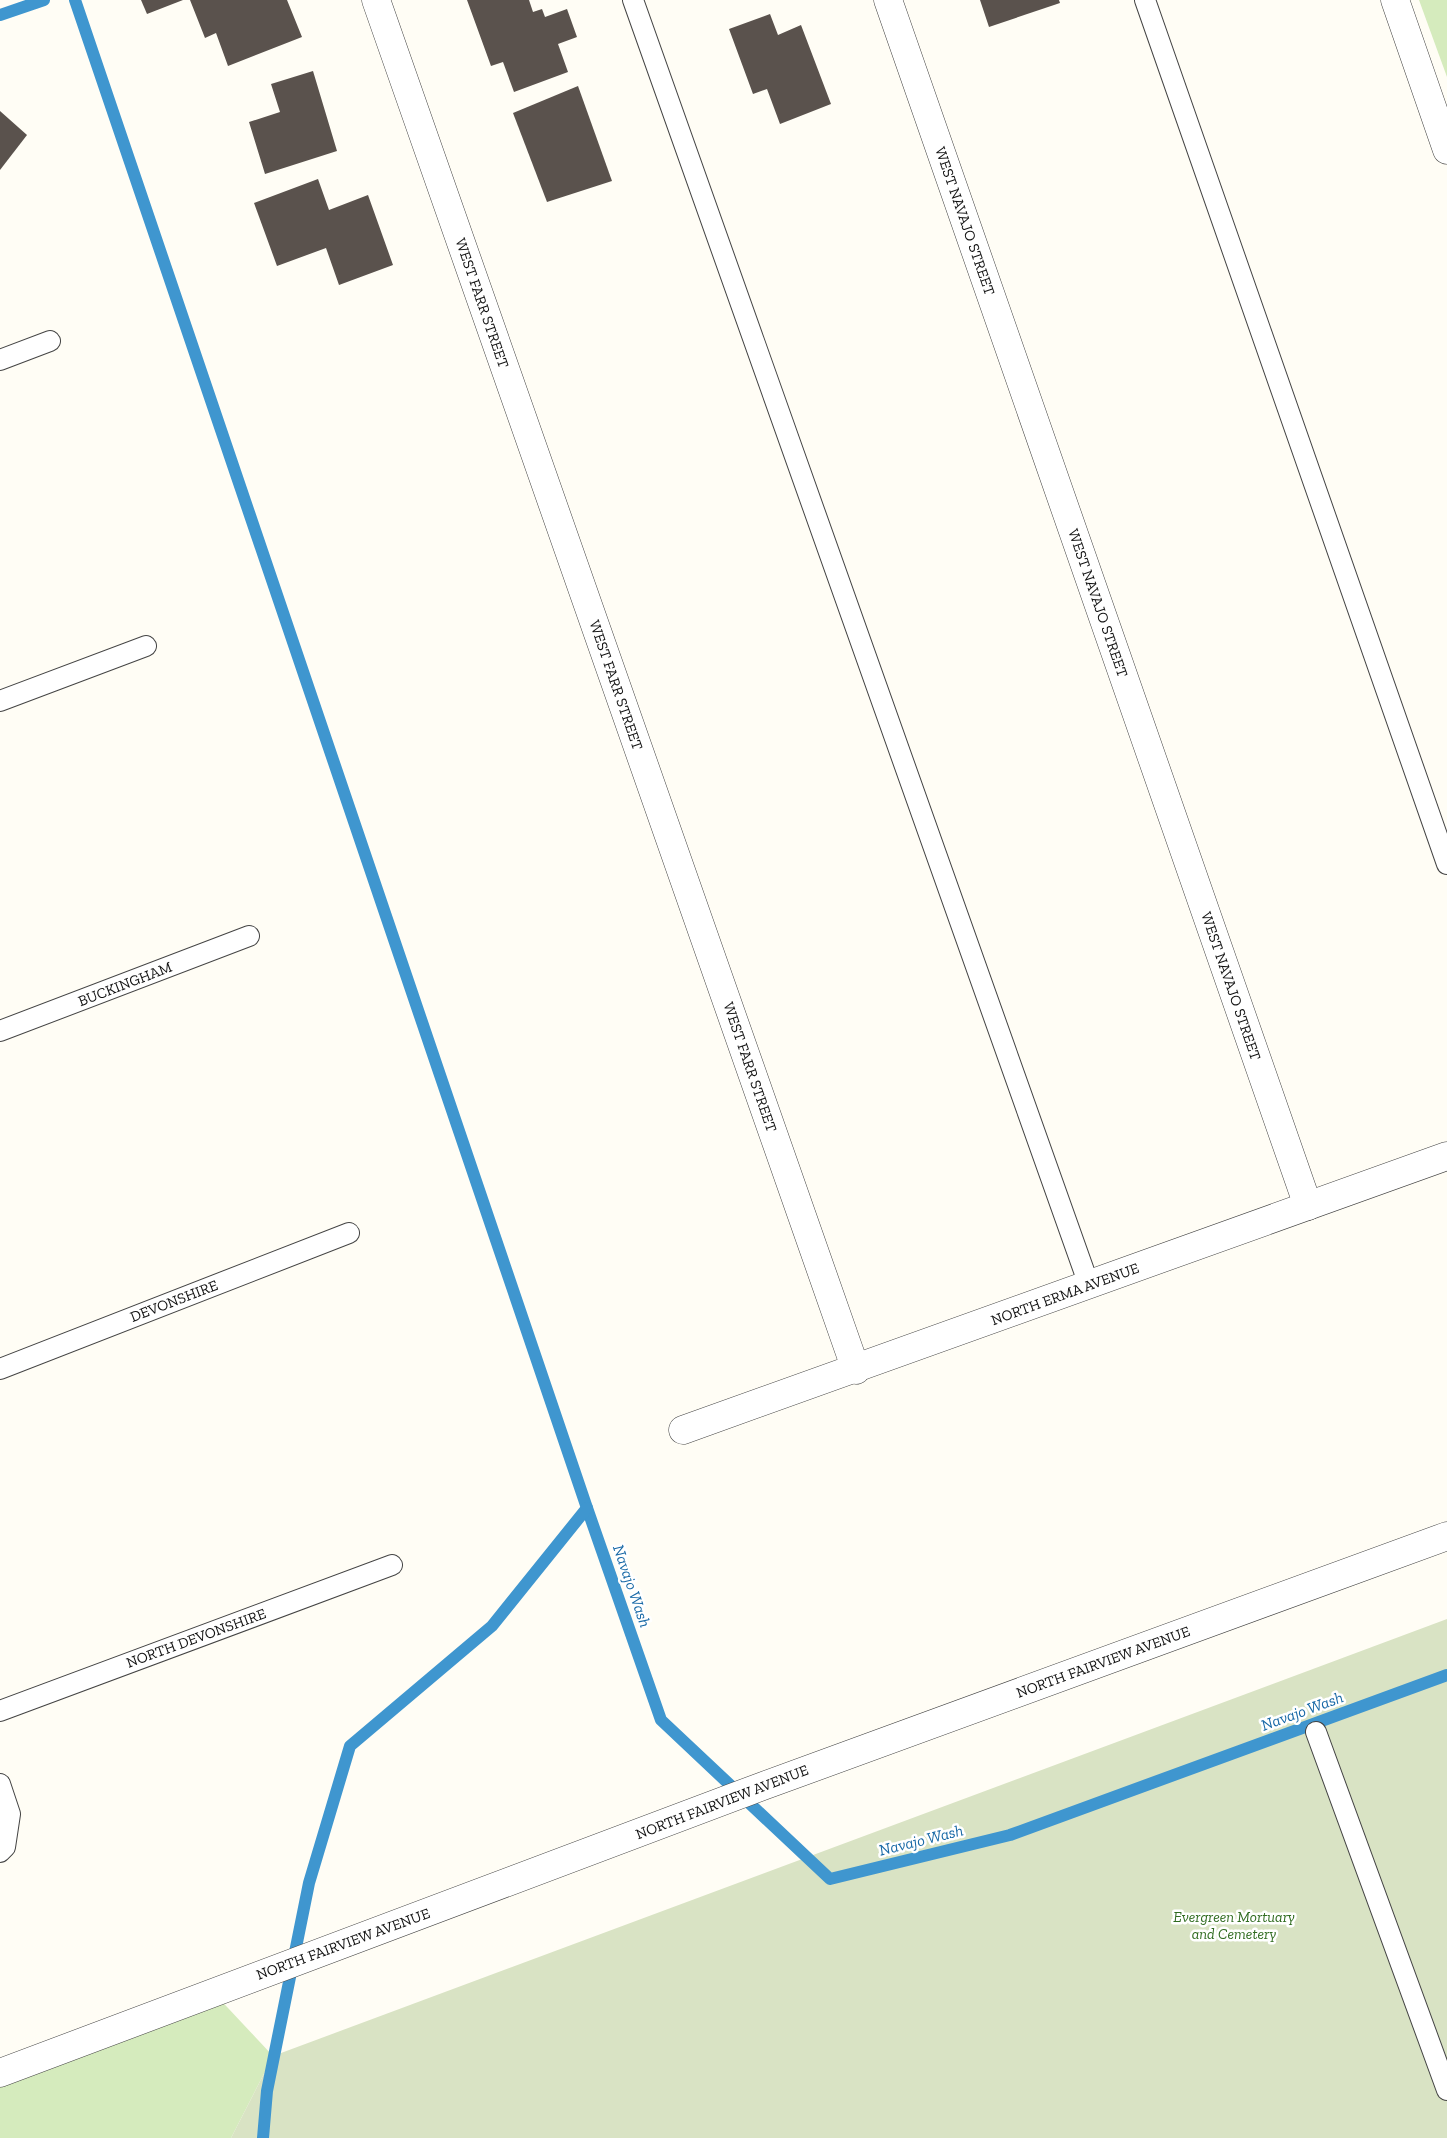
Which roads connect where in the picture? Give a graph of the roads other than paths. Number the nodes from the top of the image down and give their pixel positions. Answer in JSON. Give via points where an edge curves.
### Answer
{"nodes":[{"id":1,"x":376,"y":0,"type":"edge"},
{"id":2,"x":633,"y":0,"type":"edge"},
{"id":3,"x":888,"y":0,"type":"edge"},
{"id":4,"x":1146,"y":0,"type":"edge"},
{"id":5,"x":1395,"y":0,"type":"edge"},
{"id":6,"x":1447,"y":150,"type":"edge"},
{"id":7,"x":50,"y":341,"type":"dead end"},
{"id":8,"x":0,"y":360,"type":"edge"},
{"id":9,"x":146,"y":646,"type":"dead end"},
{"id":10,"x":0,"y":701,"type":"edge"},
{"id":11,"x":1447,"y":864,"type":"edge"},
{"id":12,"x":249,"y":936,"type":"dead end"},
{"id":13,"x":0,"y":1031,"type":"edge"},
{"id":14,"x":1447,"y":1156,"type":"edge"},
{"id":15,"x":1308,"y":1206,"type":"junction"},
{"id":16,"x":349,"y":1234,"type":"dead end"},
{"id":17,"x":1089,"y":1285,"type":"junction"},
{"id":18,"x":0,"y":1369,"type":"edge"},
{"id":19,"x":856,"y":1370,"type":"junction"},
{"id":20,"x":683,"y":1430,"type":"dead end"},
{"id":21,"x":1447,"y":1536,"type":"edge"},
{"id":22,"x":392,"y":1565,"type":"dead end"},
{"id":23,"x":0,"y":1711,"type":"edge"},
{"id":24,"x":1316,"y":1732,"type":"dead end"},
{"id":25,"x":0,"y":1784,"type":"edge"},
{"id":26,"x":2,"y":1850,"type":"edge"},
{"id":27,"x":0,"y":2073,"type":"edge"},
{"id":28,"x":1447,"y":2090,"type":"edge"}],
"edges":[{"from":1,"to":19,"type":"street","name":"WEST FARR STREET"},
{"from":2,"to":17,"type":"lane"},
{"from":3,"to":15,"type":"street","name":"WEST NAVAJO STREET"},
{"from":4,"to":11,"type":"lane"},
{"from":5,"to":6,"type":"street"},
{"from":7,"to":8,"type":"lane"},
{"from":9,"to":10,"type":"lane"},
{"from":12,"to":13,"type":"lane","name":"BUCKINGHAM"},
{"from":14,"to":15,"type":"street","name":"NORTH ERMA AVENUE"},
{"from":15,"to":17,"type":"street","name":"NORTH ERMA AVENUE"},
{"from":16,"to":18,"type":"lane","name":"DEVONSHIRE"},
{"from":17,"to":19,"type":"street","name":"NORTH ERMA AVENUE"},
{"from":19,"to":20,"type":"street","name":"NORTH ERMA AVENUE"},
{"from":21,"to":27,"type":"street","name":"NORTH FAIRVIEW AVENUE","via":[[763,1786]]},
{"from":22,"to":23,"type":"lane","name":"NORTH DEVONSHIRE"},
{"from":24,"to":28,"type":"lane"},
{"from":25,"to":26,"type":"lane","via":[[10,1814]]}]}
